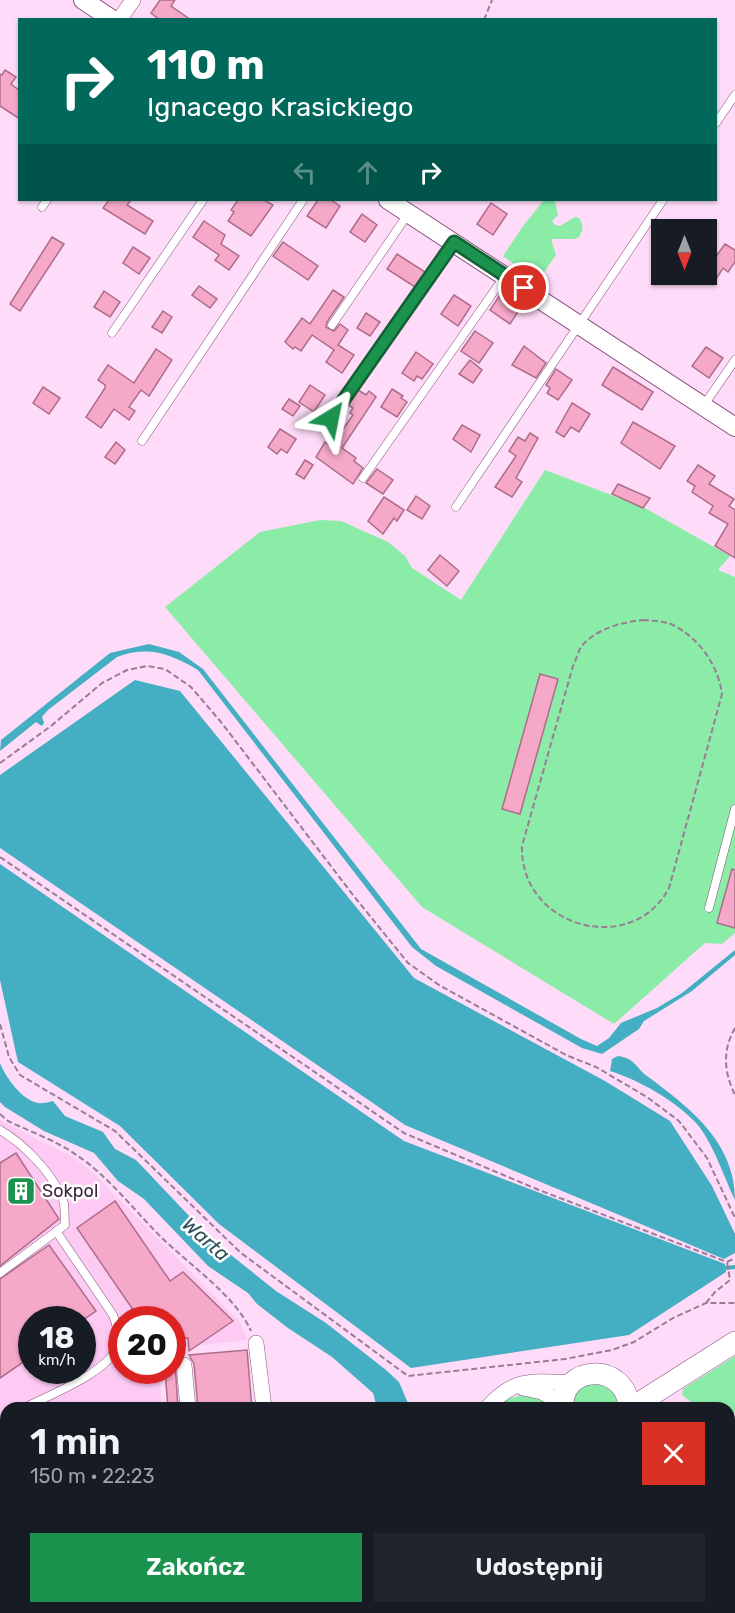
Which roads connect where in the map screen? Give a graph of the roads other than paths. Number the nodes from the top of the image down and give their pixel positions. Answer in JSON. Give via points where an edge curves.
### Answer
{"nodes":[{"id":1,"x":83,"y":0,"type":"edge"},
{"id":2,"x":133,"y":0,"type":"edge"},
{"id":3,"x":110,"y":18,"type":"edge"},
{"id":4,"x":120,"y":18,"type":"edge"},
{"id":5,"x":735,"y":95,"type":"edge"},
{"id":6,"x":717,"y":122,"type":"edge"},
{"id":7,"x":46,"y":201,"type":"edge"},
{"id":8,"x":201,"y":201,"type":"edge"},
{"id":9,"x":302,"y":201,"type":"edge"},
{"id":10,"x":390,"y":201,"type":"edge"},
{"id":11,"x":662,"y":201,"type":"edge"},
{"id":12,"x":42,"y":207,"type":"dead end"},
{"id":13,"x":409,"y":213,"type":"junction"},
{"id":14,"x":454,"y":242,"type":"junction"},
{"id":15,"x":505,"y":276,"type":"junction"},
{"id":16,"x":578,"y":324,"type":"junction"},
{"id":17,"x":332,"y":325,"type":"dead end"},
{"id":18,"x":112,"y":333,"type":"dead end"},
{"id":19,"x":735,"y":360,"type":"edge"},
{"id":20,"x":703,"y":406,"type":"junction"},
{"id":21,"x":331,"y":418,"type":"dead end"},
{"id":22,"x":735,"y":427,"type":"edge"},
{"id":23,"x":142,"y":441,"type":"dead end"},
{"id":24,"x":363,"y":478,"type":"dead end"},
{"id":25,"x":456,"y":507,"type":"dead end"},
{"id":26,"x":735,"y":810,"type":"edge"},
{"id":27,"x":709,"y":908,"type":"dead end"},
{"id":28,"x":0,"y":1130,"type":"edge"},
{"id":29,"x":56,"y":1232,"type":"junction"},
{"id":30,"x":0,"y":1273,"type":"edge"},
{"id":31,"x":735,"y":1342,"type":"edge"},
{"id":32,"x":256,"y":1343,"type":"road end"},
{"id":33,"x":685,"y":1374,"type":"junction"},
{"id":34,"x":572,"y":1383,"type":"junction"},
{"id":35,"x":186,"y":1384,"type":"edge"},
{"id":36,"x":621,"y":1385,"type":"junction"},
{"id":37,"x":514,"y":1386,"type":"junction"},
{"id":38,"x":35,"y":1402,"type":"edge"},
{"id":39,"x":187,"y":1402,"type":"edge"},
{"id":40,"x":263,"y":1402,"type":"edge"},
{"id":41,"x":492,"y":1402,"type":"edge"},
{"id":42,"x":557,"y":1402,"type":"edge"},
{"id":43,"x":565,"y":1402,"type":"edge"},
{"id":44,"x":628,"y":1402,"type":"edge"},
{"id":45,"x":639,"y":1402,"type":"edge"}],
"edges":[{"from":1,"to":3,"type":"street"},
{"from":2,"to":4,"type":"street"},
{"from":5,"to":6,"type":"lane"},
{"from":7,"to":12,"type":"lane"},
{"from":8,"to":18,"type":"lane"},
{"from":9,"to":23,"type":"lane"},
{"from":10,"to":13,"type":"street"},
{"from":11,"to":16,"type":"lane"},
{"from":13,"to":14,"type":"street"},
{"from":13,"to":17,"type":"lane"},
{"from":14,"to":15,"type":"street"},
{"from":14,"to":21,"type":"lane"},
{"from":15,"to":16,"type":"street"},
{"from":15,"to":24,"type":"lane"},
{"from":16,"to":20,"type":"street"},
{"from":16,"to":25,"type":"lane"},
{"from":19,"to":20,"type":"lane"},
{"from":20,"to":22,"type":"street"},
{"from":26,"to":27,"type":"lane"},
{"from":28,"to":29,"type":"lane","via":[[37,1160],[63,1198],[65,1225]]},
{"from":29,"to":30,"type":"lane"},
{"from":29,"to":38,"type":"lane","via":[[113,1315],[118,1345],[109,1361]]},
{"from":31,"to":33,"type":"main road"},
{"from":32,"to":40,"type":"street"},
{"from":33,"to":36,"type":"main road","via":[[636,1387]]},
{"from":33,"to":45,"type":"main road"},
{"from":34,"to":36,"type":"main road","via":[[585,1375],[601,1374]]},
{"from":34,"to":37,"type":"street","via":[[526,1381]]},
{"from":34,"to":43,"type":"main road"},
{"from":35,"to":39,"type":"street"},
{"from":36,"to":44,"type":"main road"},
{"from":37,"to":41,"type":"street"},
{"from":37,"to":42,"type":"street","via":[[542,1392]]}]}
